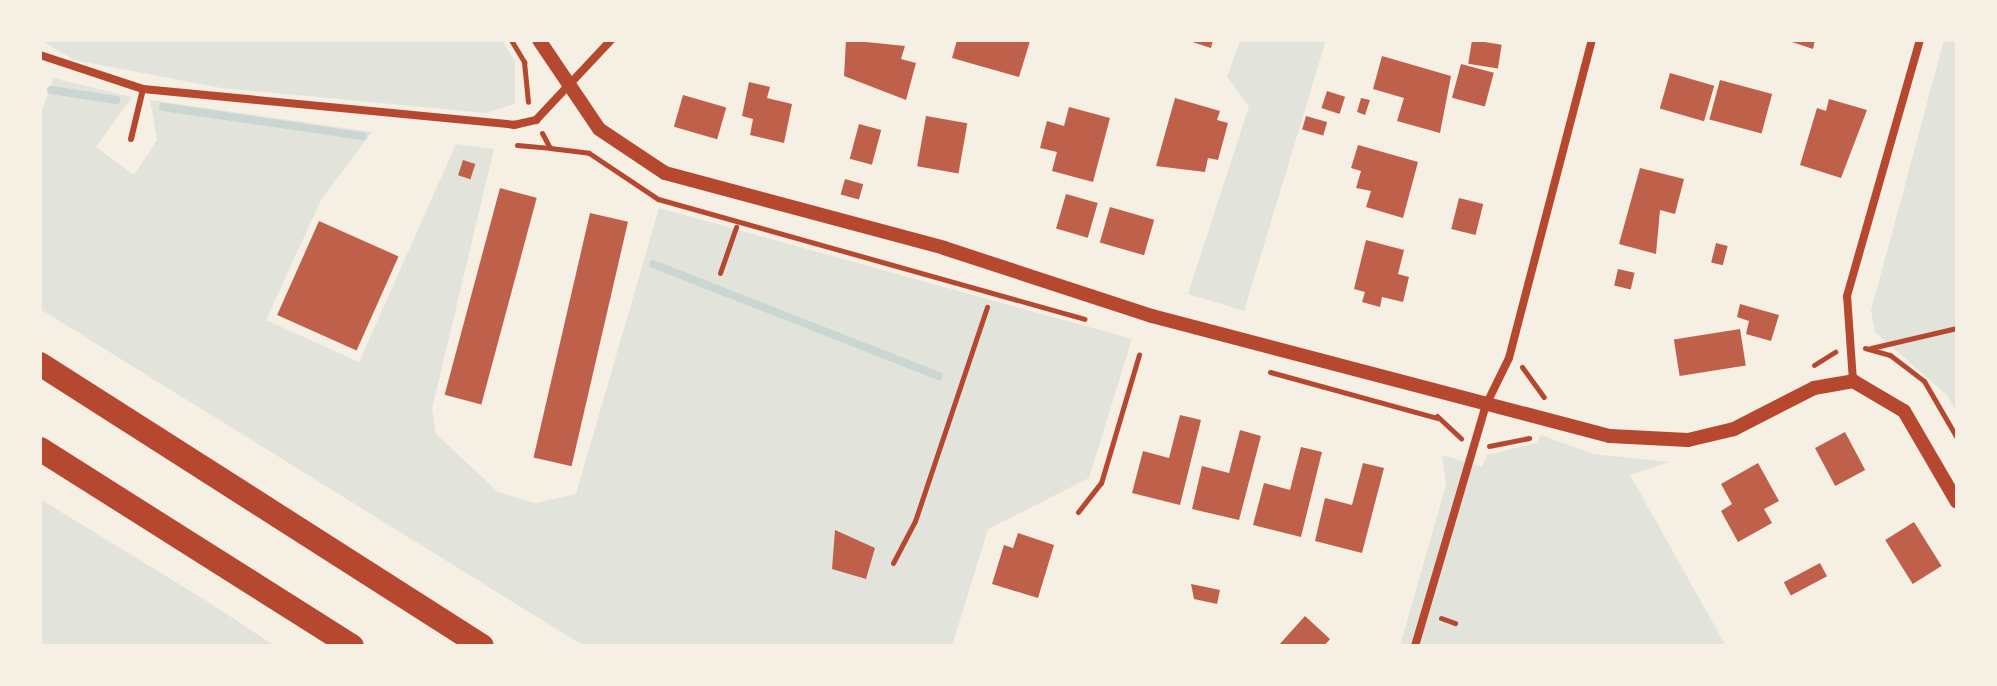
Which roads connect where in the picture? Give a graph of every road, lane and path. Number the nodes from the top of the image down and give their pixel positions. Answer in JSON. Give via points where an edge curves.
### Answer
{"nodes":[{"id":1,"x":511,"y":40,"type":"edge"},
{"id":2,"x":539,"y":40,"type":"edge"},
{"id":3,"x":611,"y":40,"type":"edge"},
{"id":4,"x":1592,"y":40,"type":"edge"},
{"id":5,"x":1920,"y":40,"type":"edge"},
{"id":6,"x":40,"y":55,"type":"edge"},
{"id":7,"x":567,"y":85,"type":"junction"},
{"id":8,"x":143,"y":89,"type":"junction"},
{"id":9,"x":536,"y":120,"type":"junction"},
{"id":10,"x":131,"y":139,"type":"dead end"},
{"id":11,"x":736,"y":227,"type":"dead end"},
{"id":12,"x":720,"y":273,"type":"dead end"},
{"id":13,"x":987,"y":307,"type":"dead end"},
{"id":14,"x":1099,"y":323,"type":"dead end"},
{"id":15,"x":1957,"y":328,"type":"edge"},
{"id":16,"x":1833,"y":352,"type":"dead end"},
{"id":17,"x":1139,"y":355,"type":"dead end"},
{"id":18,"x":1509,"y":358,"type":"junction"},
{"id":19,"x":40,"y":364,"type":"edge"},
{"id":20,"x":1252,"y":367,"type":"dead end"},
{"id":21,"x":1802,"y":370,"type":"dead end"},
{"id":22,"x":1853,"y":381,"type":"junction"},
{"id":23,"x":1443,"y":396,"type":"junction"},
{"id":24,"x":1552,"y":401,"type":"dead end"},
{"id":25,"x":1486,"y":405,"type":"junction"},
{"id":26,"x":1437,"y":418,"type":"junction"},
{"id":27,"x":1537,"y":418,"type":"junction"},
{"id":28,"x":1957,"y":438,"type":"edge"},
{"id":29,"x":1476,"y":443,"type":"junction"},
{"id":30,"x":40,"y":449,"type":"edge"},
{"id":31,"x":1957,"y":502,"type":"edge"},
{"id":32,"x":1078,"y":512,"type":"dead end"},
{"id":33,"x":893,"y":563,"type":"dead end"},
{"id":34,"x":1437,"y":617,"type":"dead end"},
{"id":35,"x":1455,"y":623,"type":"dead end"},
{"id":36,"x":352,"y":646,"type":"edge"},
{"id":37,"x":482,"y":646,"type":"edge"},
{"id":38,"x":1415,"y":646,"type":"edge"}],
"edges":[{"from":1,"to":9,"type":"path","via":[[524,62],[523,90]]},
{"from":2,"to":7,"type":"street"},
{"from":3,"to":7,"type":"street"},
{"from":4,"to":18,"type":"street"},
{"from":5,"to":22,"type":"street","via":[[1847,296]]},
{"from":6,"to":8,"type":"street"},
{"from":7,"to":9,"type":"street"},
{"from":7,"to":23,"type":"street","via":[[599,129],[665,173]]},
{"from":8,"to":9,"type":"street","via":[[470,125]]},
{"from":8,"to":10,"type":"lane"},
{"from":9,"to":14,"type":"path","via":[[550,148],[589,153],[658,199]]},
{"from":11,"to":12,"type":"path"},
{"from":13,"to":33,"type":"path","via":[[915,521]]},
{"from":15,"to":28,"type":"path","via":[[1870,348],[1924,381]]},
{"from":16,"to":21,"type":"path"},
{"from":17,"to":32,"type":"path","via":[[1101,483]]},
{"from":18,"to":24,"type":"path"},
{"from":18,"to":25,"type":"street"},
{"from":19,"to":37,"type":"highway"},
{"from":20,"to":26,"type":"path"},
{"from":22,"to":27,"type":"street","via":[[1814,388],[1734,429],[1688,440],[1651,442]]},
{"from":22,"to":31,"type":"street","via":[[1904,411]]},
{"from":23,"to":25,"type":"street"},
{"from":23,"to":26,"type":"path"},
{"from":25,"to":27,"type":"street"},
{"from":25,"to":29,"type":"street"},
{"from":26,"to":29,"type":"path","via":[[1453,436]]},
{"from":27,"to":29,"type":"path","via":[[1529,438],[1497,449]]},
{"from":29,"to":38,"type":"street"},
{"from":30,"to":36,"type":"highway"},
{"from":34,"to":35,"type":"path"}]}
